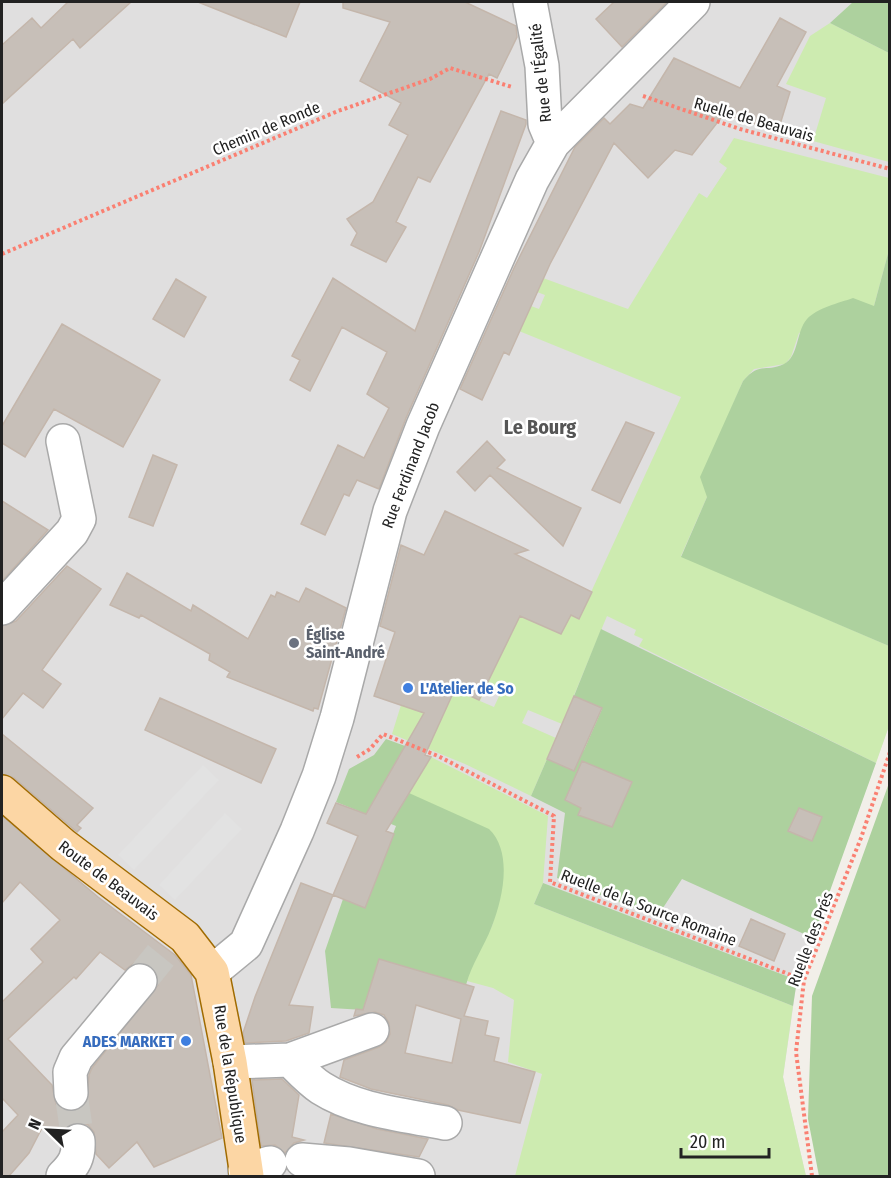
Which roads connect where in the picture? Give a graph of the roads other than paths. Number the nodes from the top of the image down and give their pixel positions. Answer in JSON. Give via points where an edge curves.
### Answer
{"nodes":[{"id":1,"x":530,"y":2,"type":"edge"},
{"id":2,"x":693,"y":2,"type":"edge"},
{"id":3,"x":553,"y":143,"type":"junction"},
{"id":4,"x":63,"y":441,"type":"dead end"},
{"id":5,"x":2,"y":608,"type":"edge"},
{"id":6,"x":2,"y":792,"type":"edge"},
{"id":7,"x":212,"y":972,"type":"junction"},
{"id":8,"x":140,"y":981,"type":"tunnel mouth"},
{"id":9,"x":372,"y":1030,"type":"dead end"},
{"id":10,"x":291,"y":1060,"type":"junction"},
{"id":11,"x":230,"y":1062,"type":"junction"},
{"id":12,"x":71,"y":1093,"type":"tunnel mouth"},
{"id":13,"x":445,"y":1123,"type":"dead end"},
{"id":14,"x":78,"y":1141,"type":"tunnel mouth"},
{"id":15,"x":302,"y":1160,"type":"dead end"},
{"id":16,"x":254,"y":1170,"type":"edge"},
{"id":17,"x":63,"y":1176,"type":"edge"},
{"id":18,"x":418,"y":1176,"type":"edge"}],
"edges":[{"from":1,"to":3,"type":"street","name":"Rue de l'Égalité","via":[[539,43],[545,124]]},
{"from":2,"to":3,"type":"street","name":"Rue Ferdinand Jacob"},
{"from":3,"to":7,"type":"street","name":"Rue Ferdinand Jacob","via":[[423,426],[390,512],[326,752],[297,831],[254,930],[236,955]]},
{"from":4,"to":5,"type":"street","via":[[79,519],[72,532]]},
{"from":6,"to":7,"type":"main road","name":"Route de Beauvais","via":[[173,941],[199,952]]},
{"from":7,"to":11,"type":"main road","name":"Rue de la République"},
{"from":8,"to":12,"type":"street","via":[[76,1058],[70,1072]]},
{"from":9,"to":10,"type":"street"},
{"from":10,"to":11,"type":"street"},
{"from":10,"to":13,"type":"street","via":[[321,1088],[338,1097]]},
{"from":11,"to":16,"type":"main road","name":"Rue de la République"},
{"from":14,"to":17,"type":"street","via":[[75,1165]]},
{"from":15,"to":18,"type":"street"}]}
